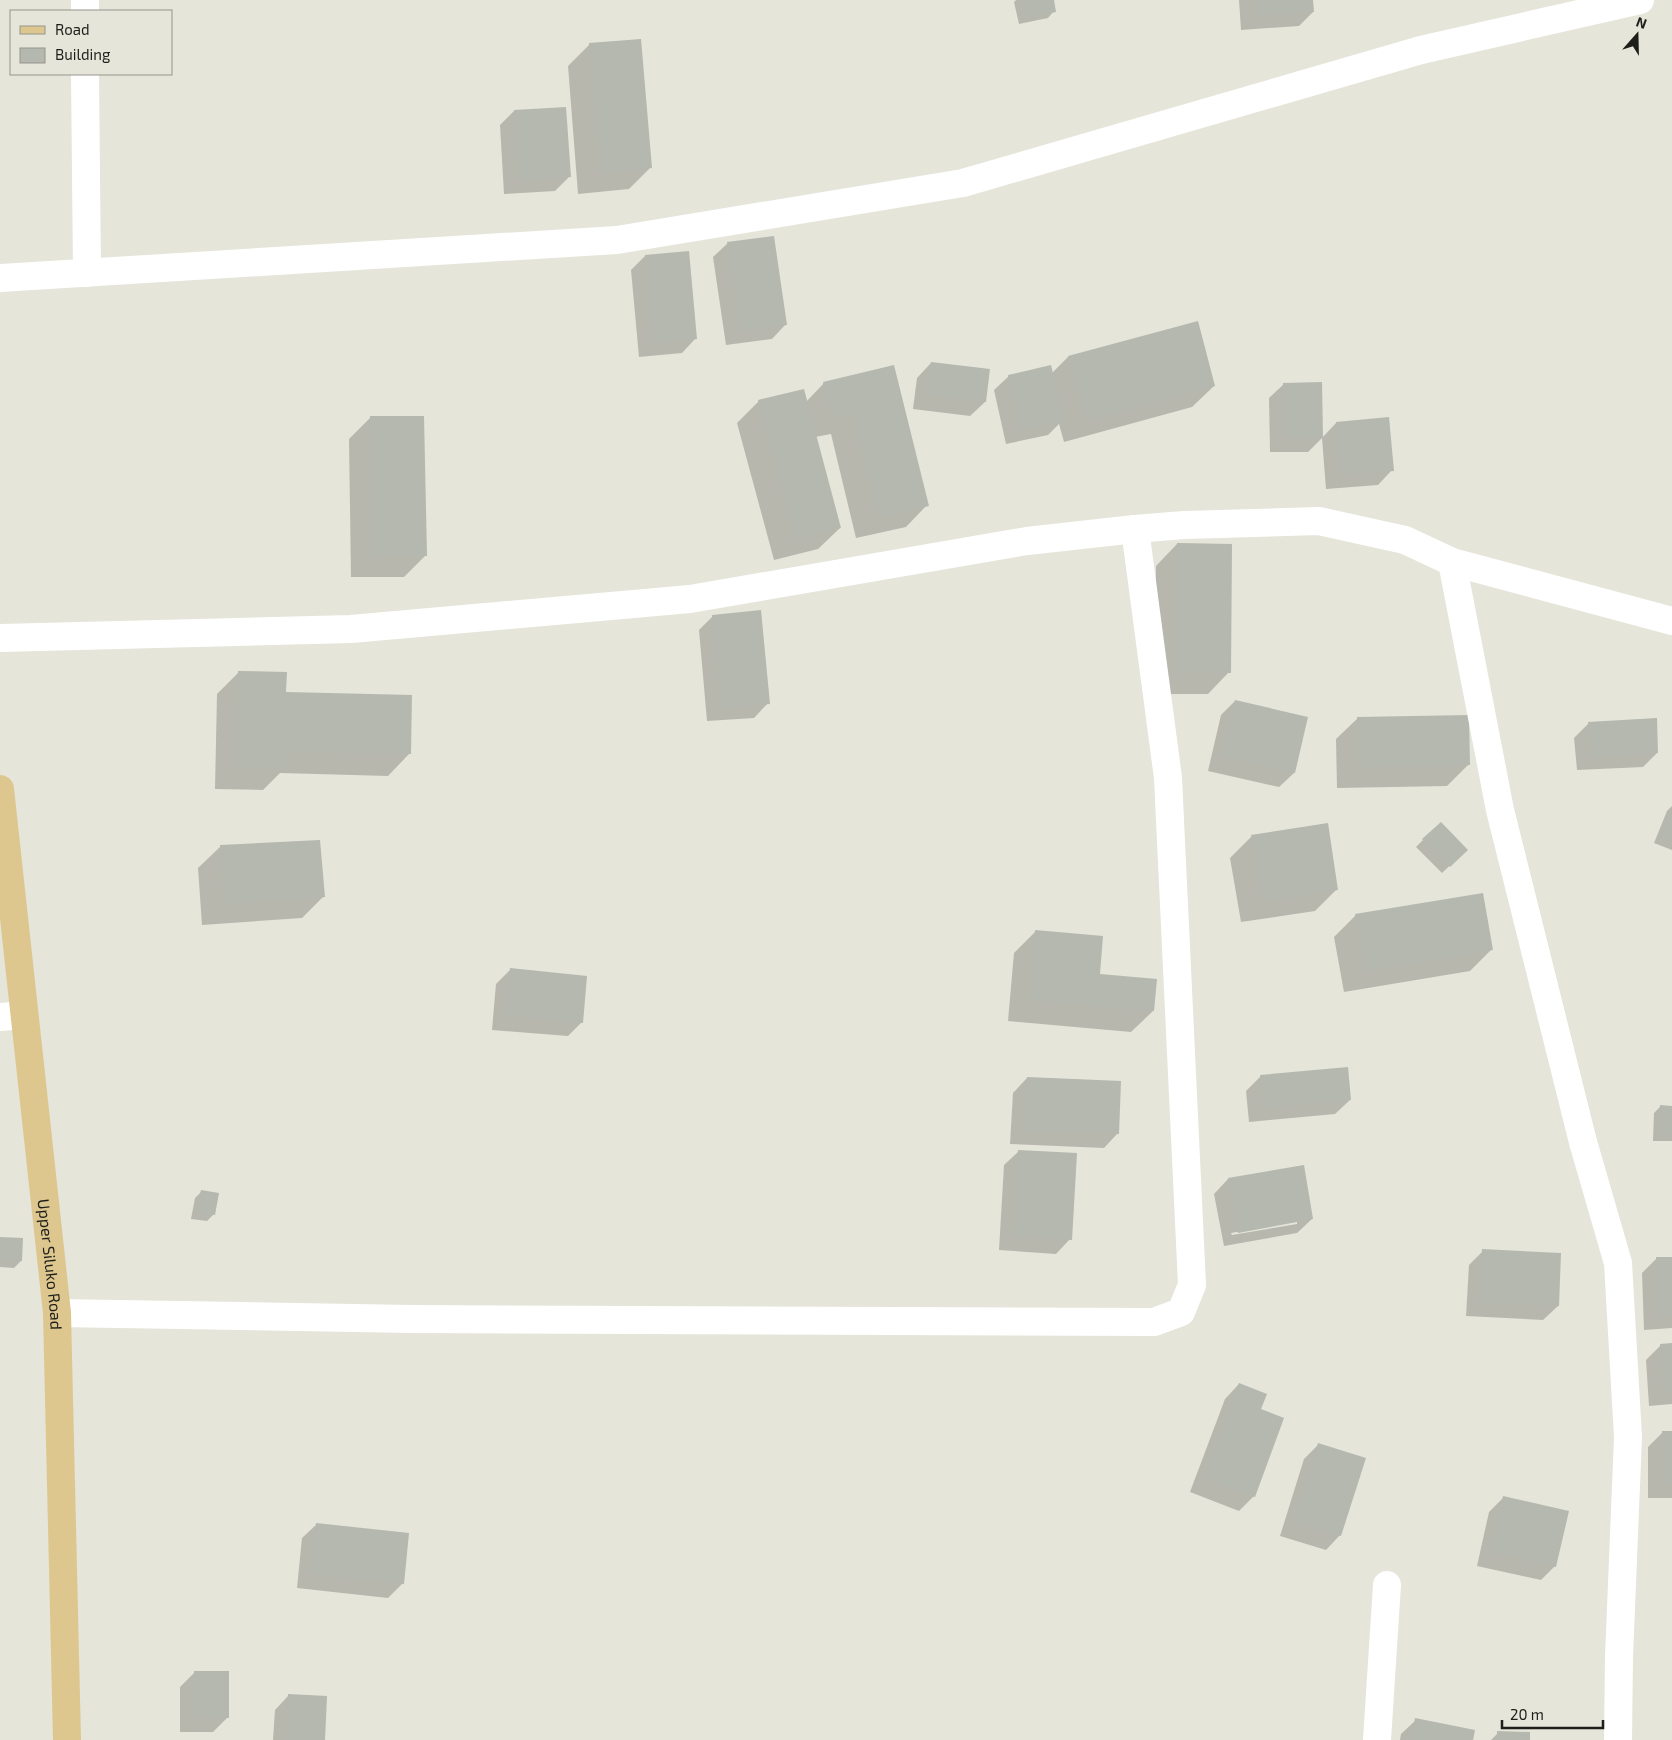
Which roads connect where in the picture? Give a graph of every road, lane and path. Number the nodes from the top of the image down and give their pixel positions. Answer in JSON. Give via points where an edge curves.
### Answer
{"nodes":[{"id":1,"x":1640,"y":0,"type":"edge"},
{"id":2,"x":86,"y":75,"type":"edge"},
{"id":3,"x":87,"y":273,"type":"junction"},
{"id":4,"x":0,"y":278,"type":"edge"},
{"id":5,"x":1135,"y":529,"type":"junction"},
{"id":6,"x":1452,"y":562,"type":"junction"},
{"id":7,"x":1672,"y":621,"type":"edge"},
{"id":8,"x":0,"y":638,"type":"edge"},
{"id":9,"x":0,"y":789,"type":"edge"},
{"id":10,"x":12,"y":1016,"type":"edge"},
{"id":11,"x":57,"y":1313,"type":"junction"},
{"id":12,"x":1387,"y":1585,"type":"dead end"},
{"id":13,"x":67,"y":1740,"type":"edge"},
{"id":14,"x":1377,"y":1740,"type":"edge"},
{"id":15,"x":1618,"y":1740,"type":"edge"}],
"edges":[{"from":1,"to":3,"type":"street","via":[[1421,50],[963,183],[617,240]]},
{"from":2,"to":3,"type":"street"},
{"from":3,"to":4,"type":"street"},
{"from":5,"to":6,"type":"street","via":[[1319,521],[1405,540]]},
{"from":5,"to":8,"type":"street","via":[[1027,541],[690,599],[351,629]]},
{"from":5,"to":11,"type":"street","via":[[1168,778],[1192,1285],[1181,1312],[1154,1322],[422,1319]]},
{"from":6,"to":7,"type":"street"},
{"from":6,"to":15,"type":"street","via":[[1500,810],[1583,1142],[1618,1263],[1628,1437]]},
{"from":9,"to":10,"type":"main road","name":"Upper Siluko Road"},
{"from":10,"to":11,"type":"main road","name":"Upper Siluko Road"},
{"from":11,"to":13,"type":"main road","name":"Upper Siluko Road"},
{"from":12,"to":14,"type":"street"}]}
